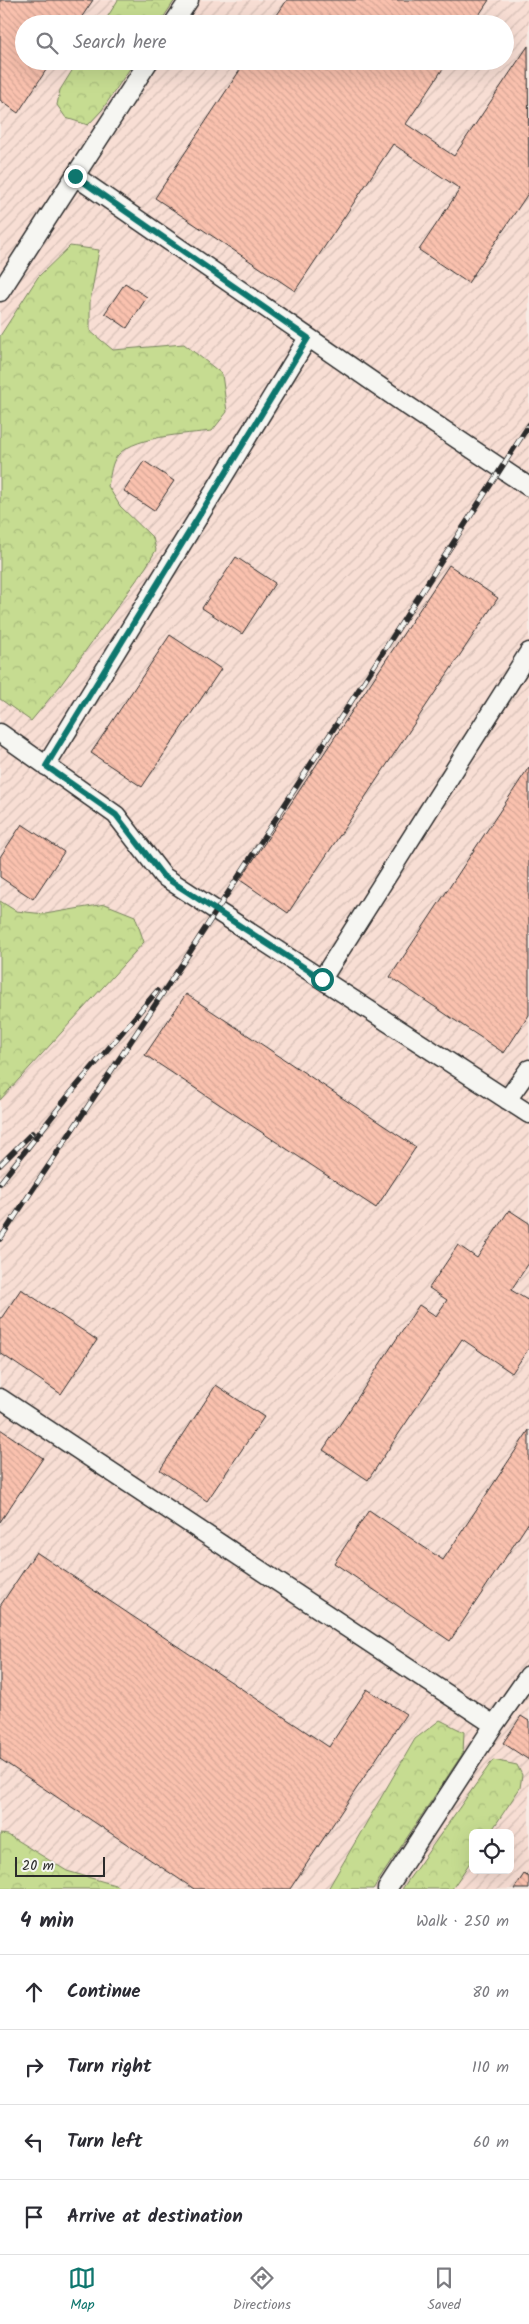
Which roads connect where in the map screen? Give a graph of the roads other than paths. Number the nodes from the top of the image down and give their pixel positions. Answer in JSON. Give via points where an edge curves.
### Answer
{"nodes":[{"id":1,"x":189,"y":0,"type":"edge"},
{"id":2,"x":180,"y":15,"type":"edge"},
{"id":3,"x":143,"y":70,"type":"edge"},
{"id":4,"x":75,"y":176,"type":"junction"},
{"id":5,"x":0,"y":292,"type":"edge"},
{"id":6,"x":308,"y":338,"type":"junction"},
{"id":7,"x":529,"y":487,"type":"edge"},
{"id":8,"x":529,"y":652,"type":"edge"},
{"id":9,"x":0,"y":733,"type":"edge"},
{"id":10,"x":46,"y":766,"type":"junction"},
{"id":11,"x":322,"y":979,"type":"junction"},
{"id":12,"x":529,"y":1069,"type":"edge"},
{"id":13,"x":507,"y":1100,"type":"junction"},
{"id":14,"x":529,"y":1114,"type":"edge"},
{"id":15,"x":0,"y":1398,"type":"edge"},
{"id":16,"x":529,"y":1675,"type":"edge"},
{"id":17,"x":494,"y":1725,"type":"junction"},
{"id":18,"x":387,"y":1889,"type":"edge"}],
"edges":[{"from":1,"to":2,"type":"lane"},
{"from":3,"to":4,"type":"lane"},
{"from":4,"to":5,"type":"lane"},
{"from":4,"to":6,"type":"lane"},
{"from":6,"to":7,"type":"lane"},
{"from":6,"to":10,"type":"lane"},
{"from":8,"to":11,"type":"lane"},
{"from":9,"to":10,"type":"lane"},
{"from":10,"to":11,"type":"lane","via":[[116,815],[163,876]]},
{"from":11,"to":13,"type":"lane"},
{"from":12,"to":13,"type":"lane"},
{"from":13,"to":14,"type":"lane"},
{"from":15,"to":17,"type":"lane"},
{"from":16,"to":17,"type":"lane"},
{"from":17,"to":18,"type":"lane"}]}
